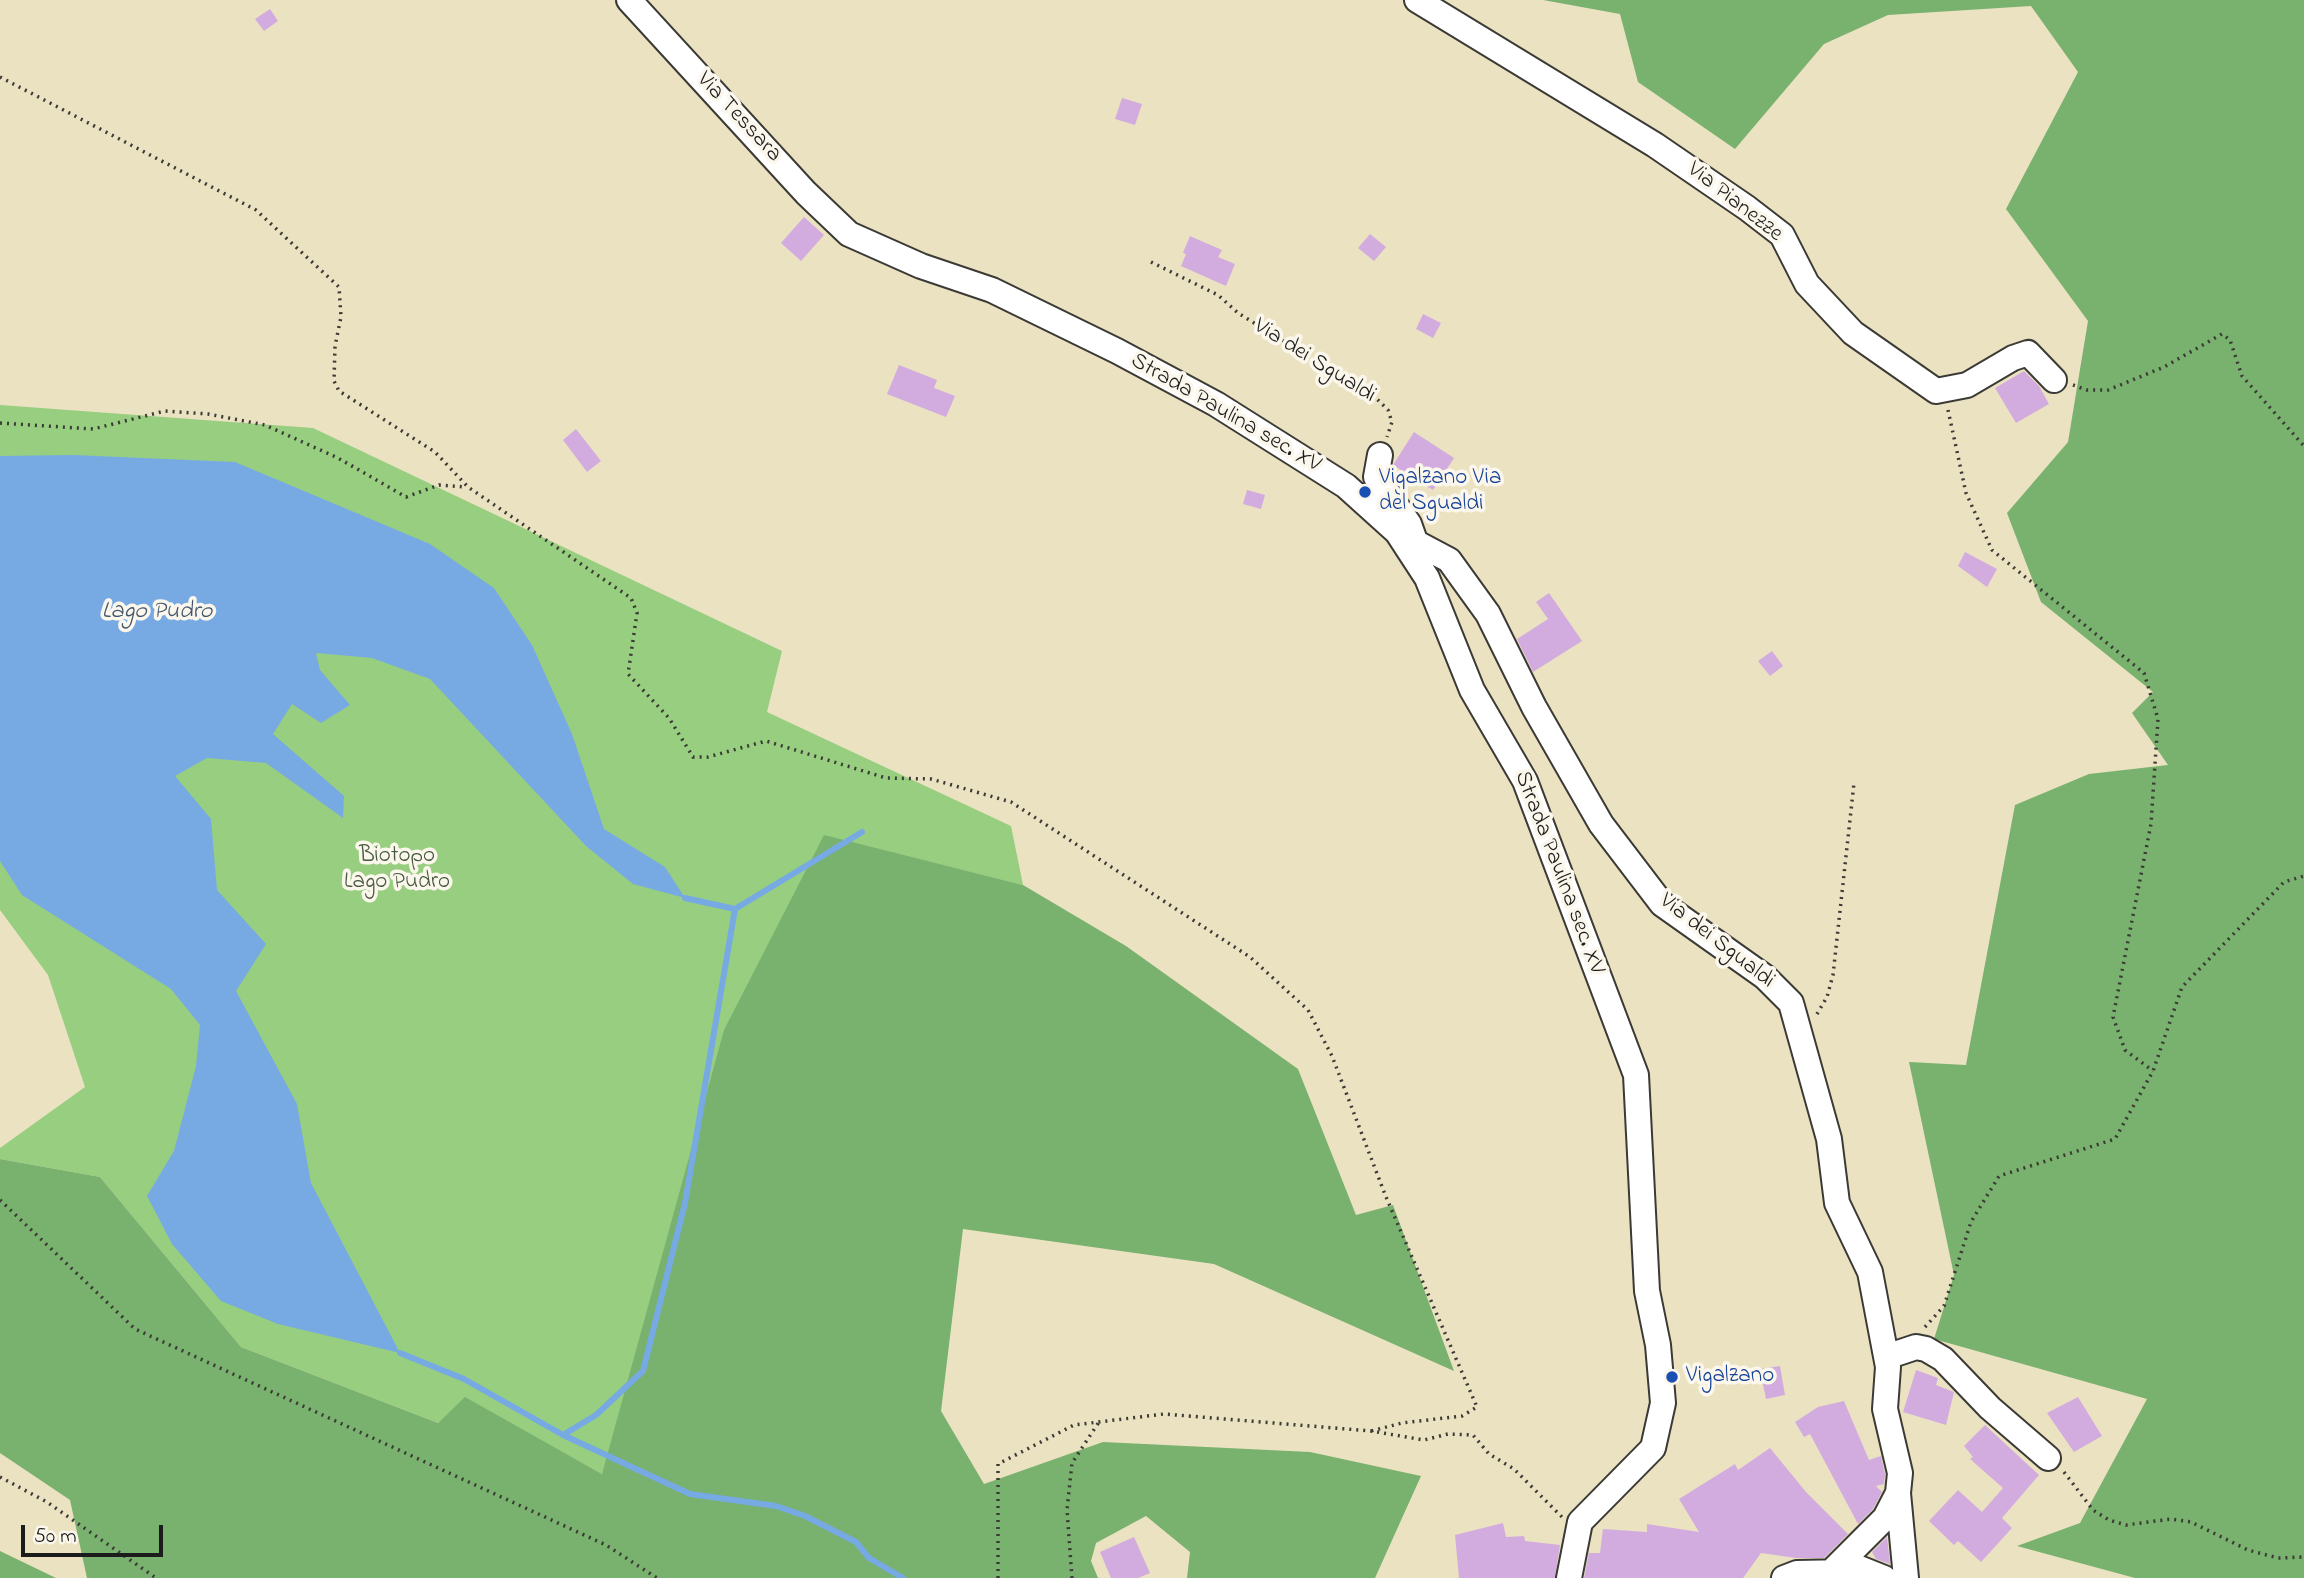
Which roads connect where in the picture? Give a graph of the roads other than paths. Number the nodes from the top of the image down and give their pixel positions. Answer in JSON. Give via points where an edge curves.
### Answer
{"nodes":[{"id":1,"x":629,"y":0,"type":"edge"},
{"id":2,"x":1417,"y":0,"type":"edge"},
{"id":3,"x":849,"y":234,"type":"joint"},
{"id":4,"x":2054,"y":380,"type":"road end"},
{"id":5,"x":1380,"y":455,"type":"road end"},
{"id":6,"x":1406,"y":537,"type":"junction"},
{"id":7,"x":1896,"y":1355,"type":"junction"},
{"id":8,"x":2048,"y":1458,"type":"road end"},
{"id":9,"x":1898,"y":1493,"type":"junction"},
{"id":10,"x":1842,"y":1573,"type":"edge"},
{"id":11,"x":1569,"y":1578,"type":"edge"},
{"id":12,"x":1784,"y":1578,"type":"edge"},
{"id":13,"x":1884,"y":1578,"type":"edge"},
{"id":14,"x":1906,"y":1578,"type":"edge"}],
"edges":[{"from":1,"to":3,"type":"street","name":"Via Tessara"},
{"from":2,"to":4,"type":"street","name":"Via Pianezze","via":[[1655,145],[1783,235],[1807,284],[1853,333],[1936,391],[1967,386],[2028,353]]},
{"from":3,"to":6,"type":"street","name":"Strada Paulina sec. XV","via":[[921,266],[992,290],[1216,404],[1346,486]]},
{"from":5,"to":6,"type":"street","via":[[1376,477],[1409,524]]},
{"from":6,"to":7,"type":"street","name":"Via dei Sgualdi","via":[[1449,560],[1488,614],[1534,707],[1601,824],[1662,904],[1765,977],[1791,1003],[1829,1139],[1838,1203],[1870,1272]]},
{"from":6,"to":11,"type":"street","name":"Strada Paulina sec. XV","via":[[1472,690],[1525,781],[1636,1075],[1647,1291],[1663,1404],[1653,1448],[1580,1522]]},
{"from":7,"to":8,"type":"street","via":[[1926,1349],[1943,1359]]},
{"from":7,"to":9,"type":"street","name":"Via dei Sgualdi","via":[[1885,1409],[1900,1473]]},
{"from":9,"to":10,"type":"street","via":[[1885,1518]]},
{"from":9,"to":14,"type":"street","name":"Via dei Sgualdi"},
{"from":10,"to":12,"type":"street","via":[[1797,1573]]},
{"from":10,"to":13,"type":"street","via":[[1859,1568]]}]}
